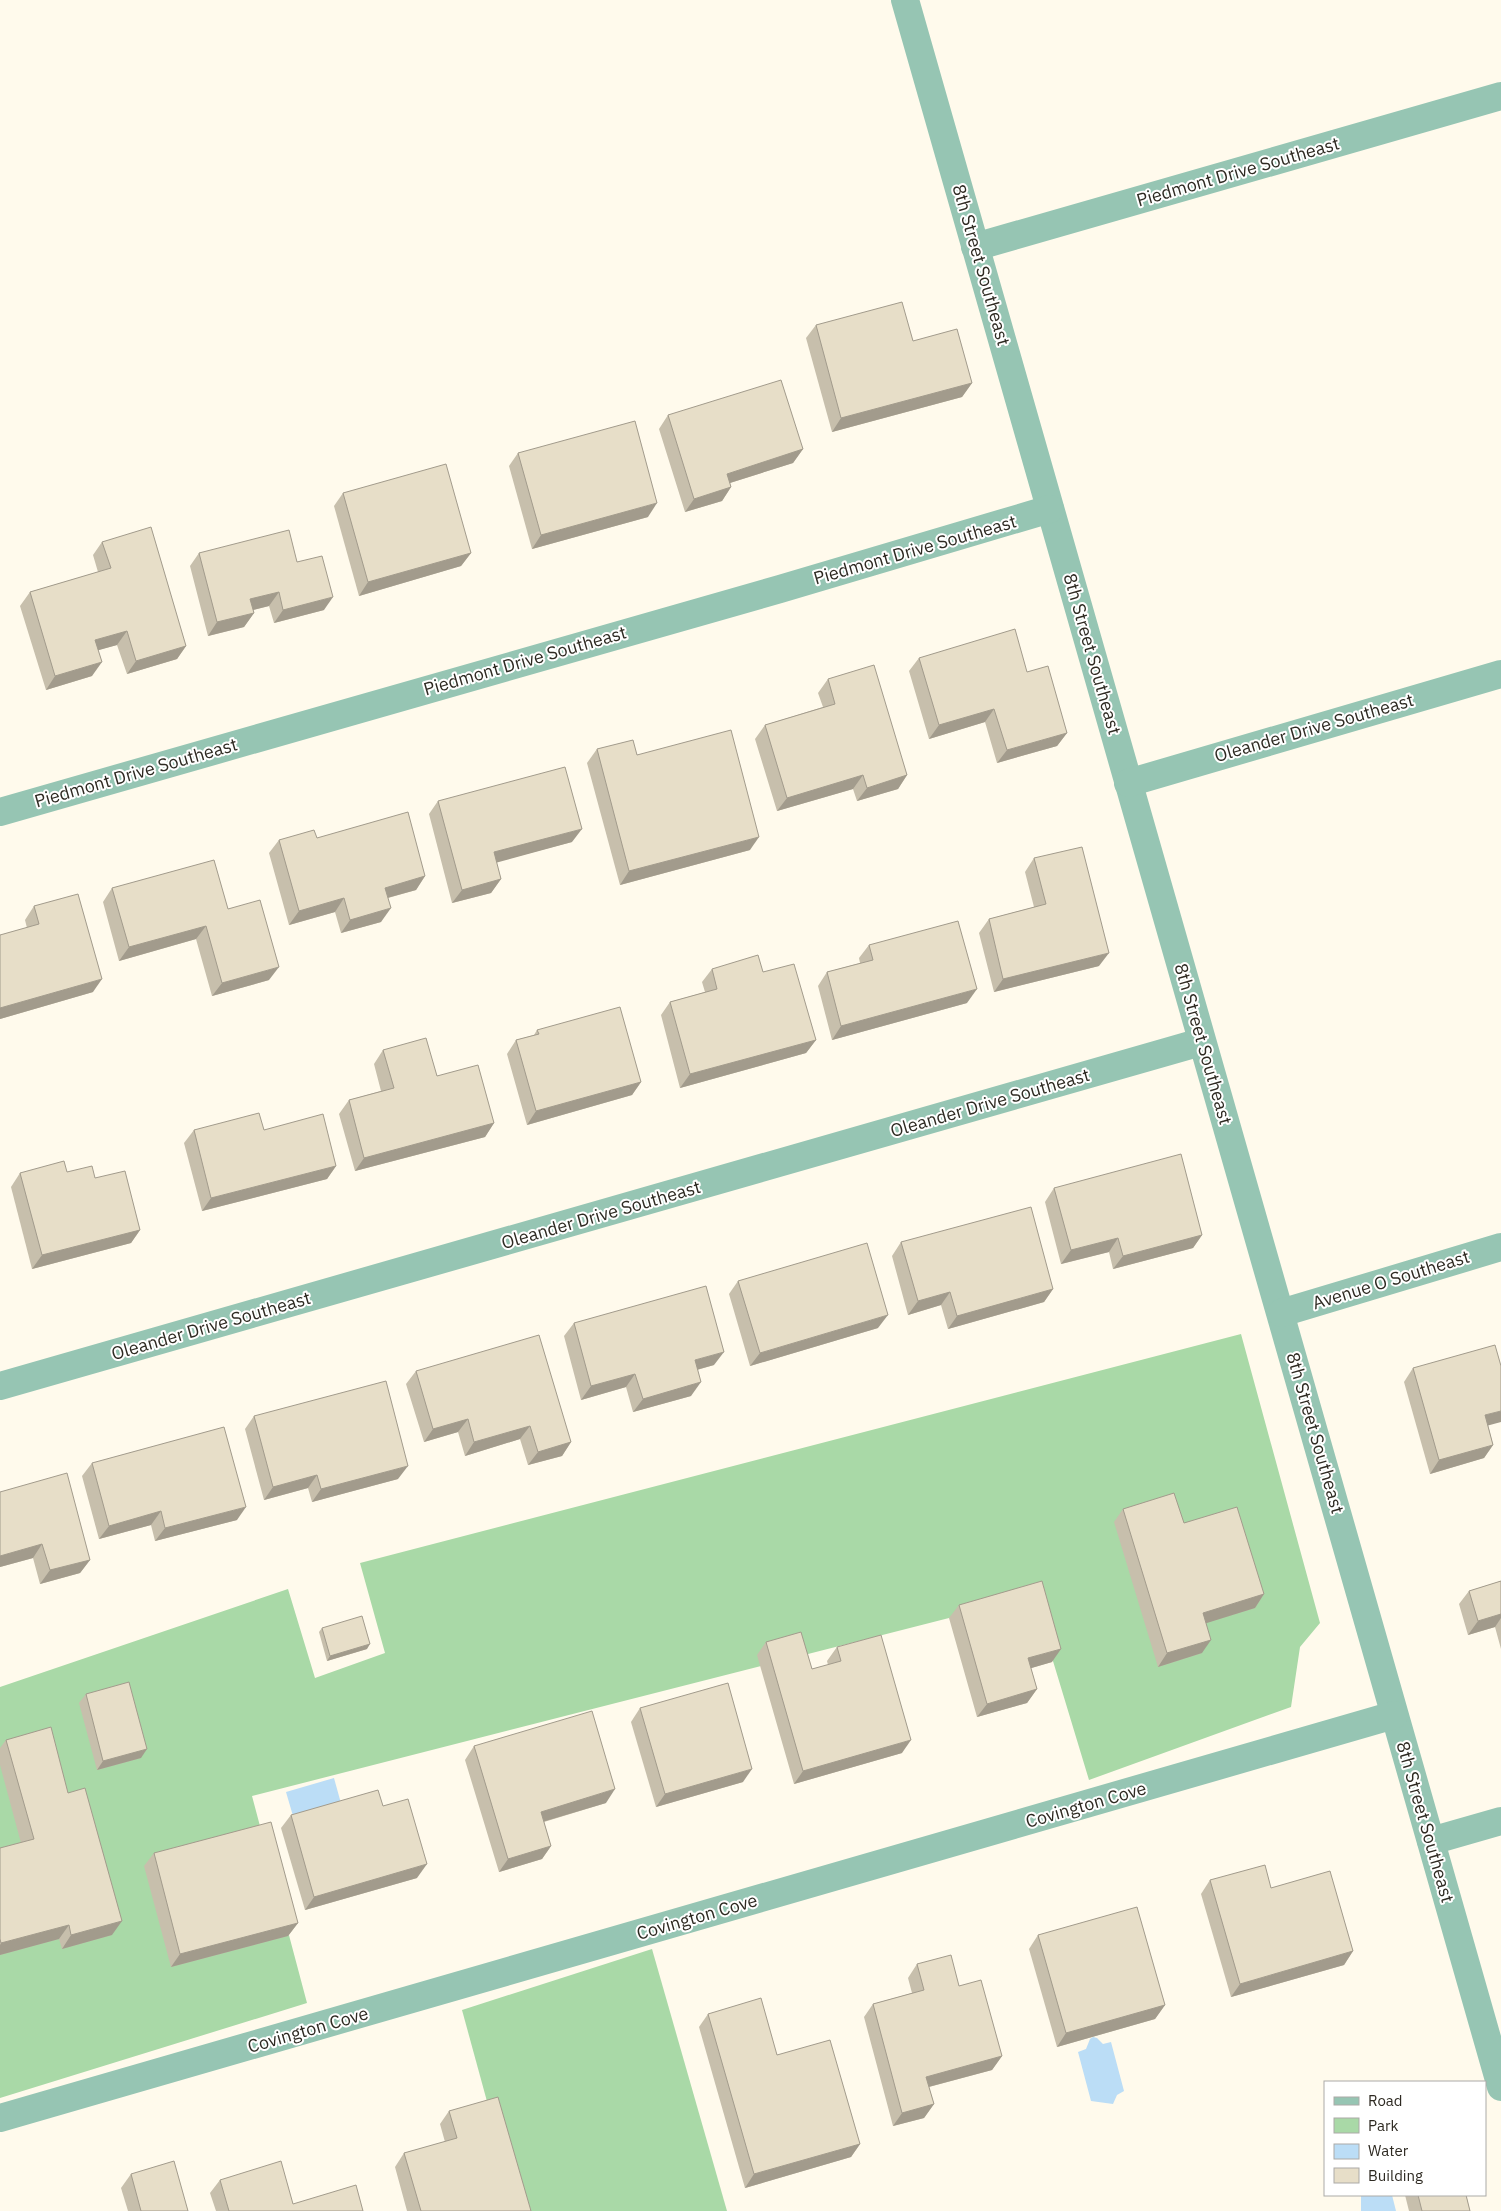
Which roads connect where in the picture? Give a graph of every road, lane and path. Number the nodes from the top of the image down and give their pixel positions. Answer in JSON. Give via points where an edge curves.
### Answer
{"nodes":[{"id":1,"x":905,"y":0,"type":"edge"},
{"id":2,"x":1501,"y":96,"type":"edge"},
{"id":3,"x":976,"y":247,"type":"junction"},
{"id":4,"x":1050,"y":509,"type":"junction"},
{"id":5,"x":1501,"y":674,"type":"edge"},
{"id":6,"x":1128,"y":783,"type":"junction"},
{"id":7,"x":0,"y":812,"type":"edge"},
{"id":8,"x":1201,"y":1042,"type":"junction"},
{"id":9,"x":1501,"y":1247,"type":"edge"},
{"id":10,"x":1281,"y":1313,"type":"junction"},
{"id":11,"x":0,"y":1386,"type":"edge"},
{"id":12,"x":1394,"y":1715,"type":"junction"},
{"id":13,"x":1501,"y":1821,"type":"edge"},
{"id":14,"x":1431,"y":1841,"type":"junction"},
{"id":15,"x":1501,"y":2087,"type":"edge"},
{"id":16,"x":0,"y":2118,"type":"edge"}],
"edges":[{"from":1,"to":3,"type":"street","name":"8th Street Southeast"},
{"from":2,"to":3,"type":"street","name":"Piedmont Drive Southeast"},
{"from":3,"to":4,"type":"street","name":"8th Street Southeast"},
{"from":4,"to":6,"type":"street","name":"8th Street Southeast"},
{"from":4,"to":7,"type":"street","name":"Piedmont Drive Southeast"},
{"from":5,"to":6,"type":"street","name":"Oleander Drive Southeast"},
{"from":6,"to":8,"type":"street","name":"8th Street Southeast"},
{"from":8,"to":10,"type":"street","name":"8th Street Southeast"},
{"from":8,"to":11,"type":"street","name":"Oleander Drive Southeast"},
{"from":9,"to":10,"type":"street","name":"Avenue O Southeast"},
{"from":10,"to":12,"type":"street","name":"8th Street Southeast"},
{"from":12,"to":14,"type":"street","name":"8th Street Southeast"},
{"from":12,"to":16,"type":"street","name":"Covington Cove"},
{"from":13,"to":14,"type":"street"},
{"from":14,"to":15,"type":"street","name":"8th Street Southeast"}]}
